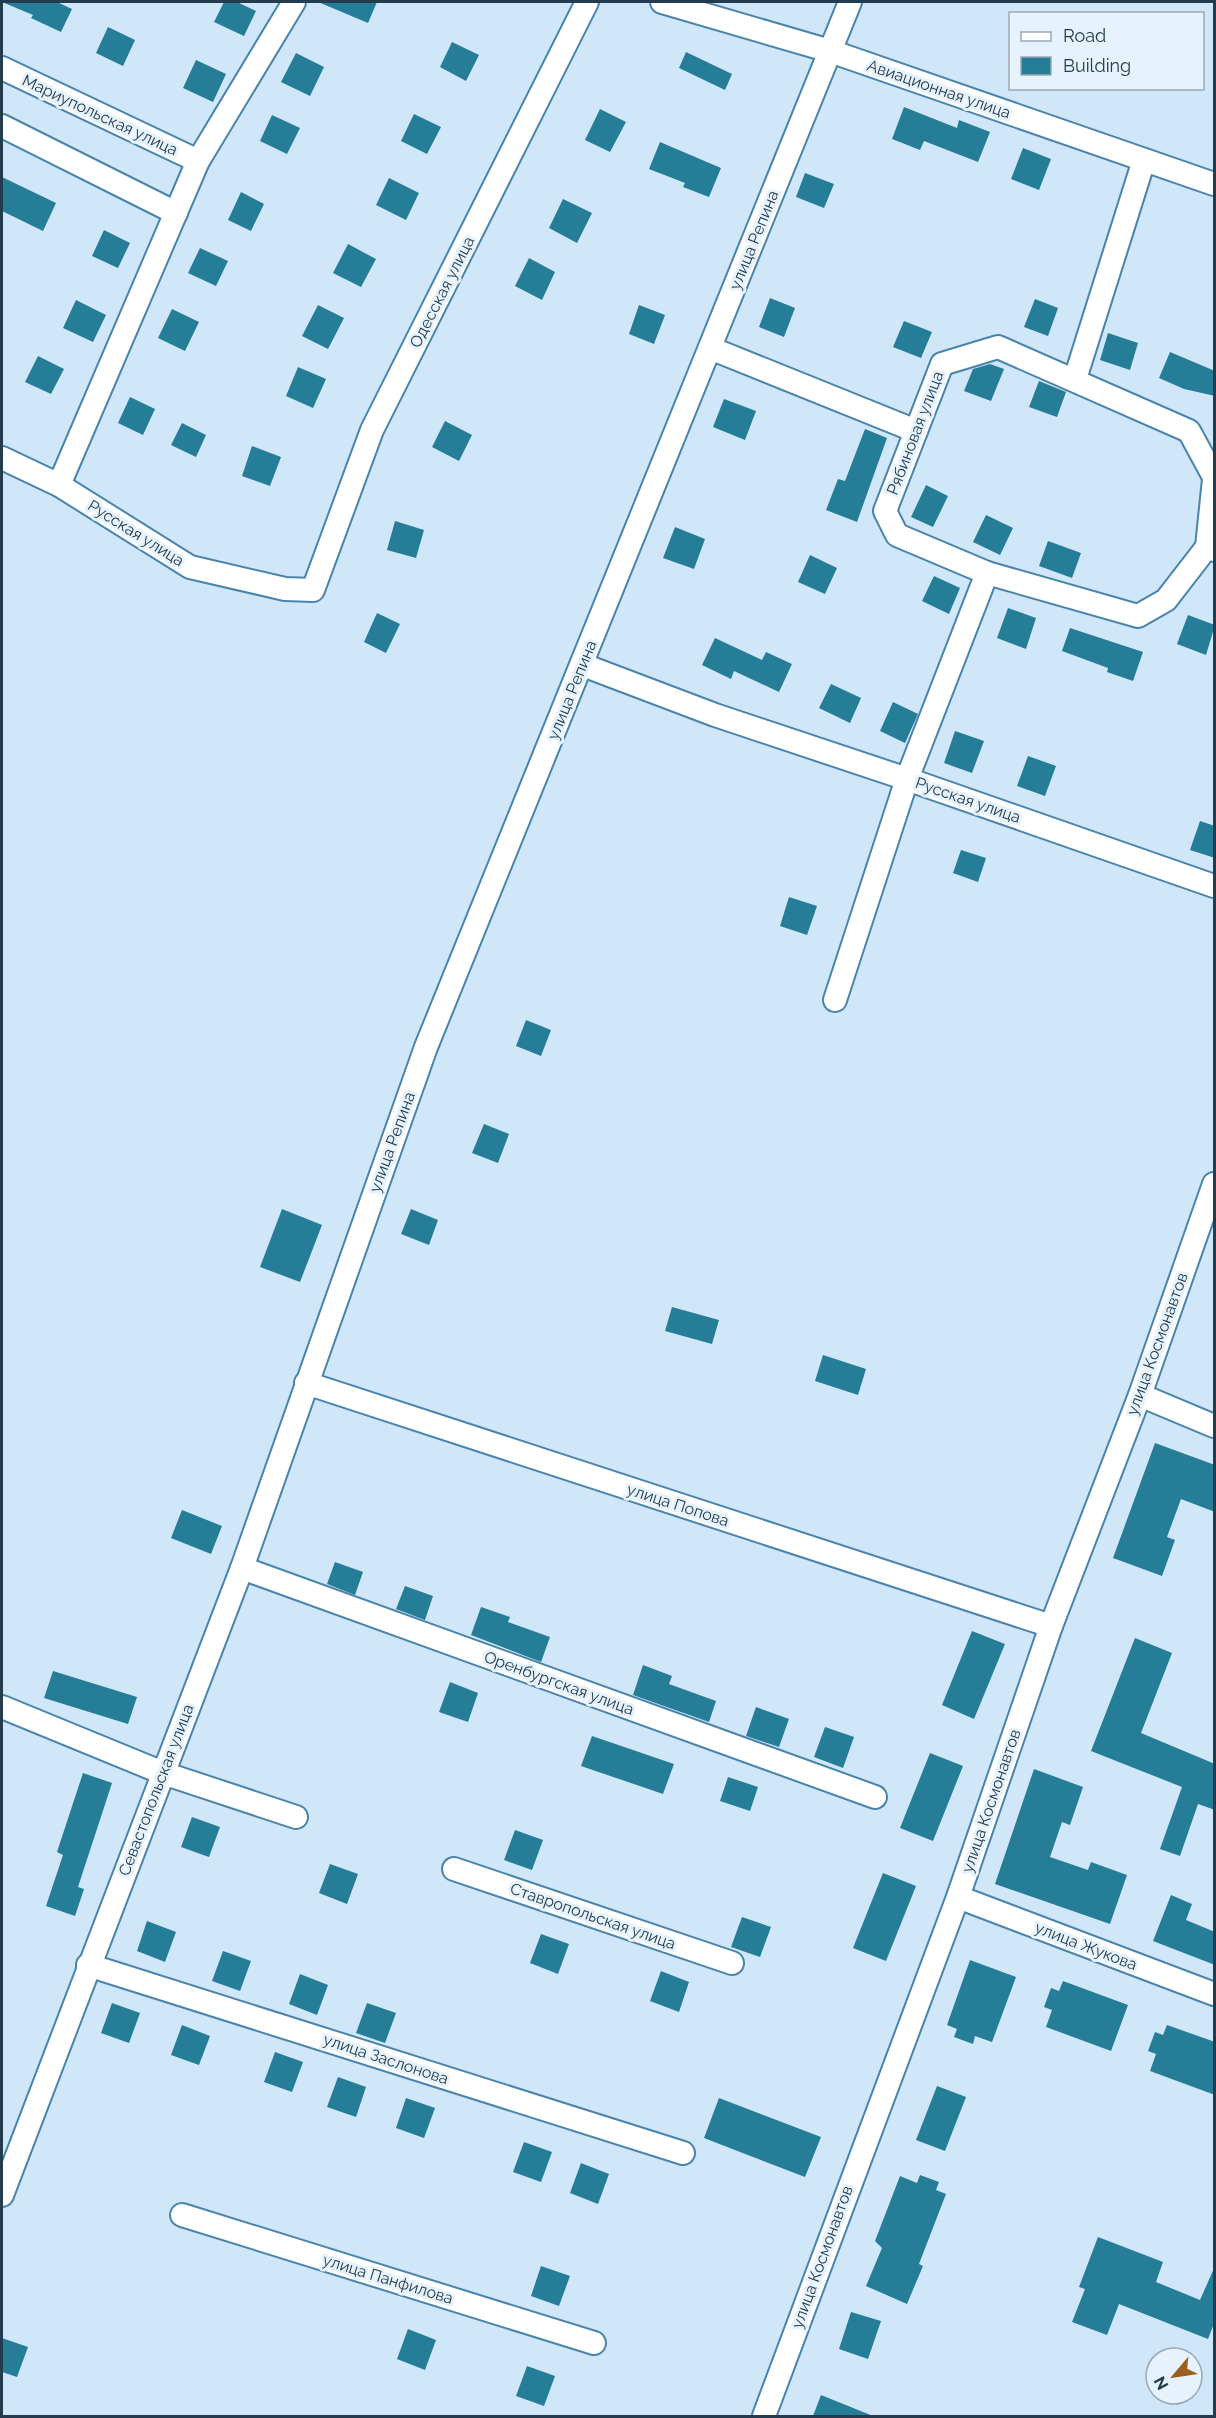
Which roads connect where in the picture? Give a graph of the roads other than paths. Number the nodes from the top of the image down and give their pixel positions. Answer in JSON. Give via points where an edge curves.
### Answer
{"nodes":[{"id":1,"x":294,"y":2,"type":"edge"},
{"id":2,"x":587,"y":2,"type":"edge"},
{"id":3,"x":662,"y":2,"type":"edge"},
{"id":4,"x":849,"y":2,"type":"edge"},
{"id":5,"x":830,"y":51,"type":"junction"},
{"id":6,"x":2,"y":69,"type":"edge"},
{"id":7,"x":2,"y":126,"type":"edge"},
{"id":8,"x":1144,"y":160,"type":"junction"},
{"id":9,"x":198,"y":161,"type":"junction"},
{"id":10,"x":1215,"y":184,"type":"edge"},
{"id":11,"x":176,"y":213,"type":"junction"},
{"id":12,"x":710,"y":348,"type":"junction"},
{"id":13,"x":1075,"y":379,"type":"junction"},
{"id":14,"x":916,"y":431,"type":"junction"},
{"id":15,"x":2,"y":458,"type":"edge"},
{"id":16,"x":1215,"y":478,"type":"edge"},
{"id":17,"x":59,"y":485,"type":"junction"},
{"id":18,"x":1211,"y":549,"type":"edge"},
{"id":19,"x":987,"y":573,"type":"junction"},
{"id":20,"x":313,"y":590,"type":"joint"},
{"id":21,"x":583,"y":665,"type":"junction"},
{"id":22,"x":907,"y":779,"type":"junction"},
{"id":23,"x":1215,"y":886,"type":"edge"},
{"id":24,"x":835,"y":1000,"type":"dead end"},
{"id":25,"x":1215,"y":1184,"type":"edge"},
{"id":26,"x":306,"y":1383,"type":"junction"},
{"id":27,"x":1140,"y":1395,"type":"junction"},
{"id":28,"x":1215,"y":1426,"type":"edge"},
{"id":29,"x":243,"y":1568,"type":"junction"},
{"id":30,"x":1051,"y":1626,"type":"junction"},
{"id":31,"x":2,"y":1707,"type":"edge"},
{"id":32,"x":163,"y":1773,"type":"junction"},
{"id":33,"x":875,"y":1797,"type":"dead end"},
{"id":34,"x":296,"y":1817,"type":"dead end"},
{"id":35,"x":454,"y":1869,"type":"dead end"},
{"id":36,"x":958,"y":1897,"type":"junction"},
{"id":37,"x":732,"y":1963,"type":"dead end"},
{"id":38,"x":88,"y":1965,"type":"junction"},
{"id":39,"x":1215,"y":1994,"type":"edge"},
{"id":40,"x":683,"y":2153,"type":"dead end"},
{"id":41,"x":2,"y":2195,"type":"edge"},
{"id":42,"x":182,"y":2215,"type":"dead end"},
{"id":43,"x":594,"y":2343,"type":"dead end"},
{"id":44,"x":764,"y":2416,"type":"edge"}],
"edges":[{"from":1,"to":9,"type":"street"},
{"from":2,"to":20,"type":"street","name":"Одесская улица","via":[[372,430]]},
{"from":3,"to":5,"type":"street","name":"Авиационная улица"},
{"from":4,"to":5,"type":"street","name":"улица Репина"},
{"from":5,"to":8,"type":"street","name":"Авиационная улица"},
{"from":5,"to":12,"type":"street","name":"улица Репина"},
{"from":6,"to":9,"type":"street","name":"Мариупольская улица"},
{"from":7,"to":11,"type":"street"},
{"from":8,"to":10,"type":"street","name":"Авиационная улица"},
{"from":8,"to":13,"type":"street"},
{"from":9,"to":11,"type":"street"},
{"from":11,"to":17,"type":"street"},
{"from":12,"to":14,"type":"street"},
{"from":12,"to":21,"type":"street","name":"улица Репина"},
{"from":13,"to":14,"type":"street","name":"Рябиновая улица","via":[[998,347],[942,364]]},
{"from":13,"to":16,"type":"street","name":"Рябиновая улица","via":[[1189,431]]},
{"from":14,"to":19,"type":"street","name":"Рябиновая улица","via":[[885,511],[897,535]]},
{"from":15,"to":17,"type":"street","name":"Русская улица"},
{"from":16,"to":18,"type":"street","name":"Рябиновая улица"},
{"from":17,"to":20,"type":"street","name":"Русская улица","via":[[190,567],[285,589]]},
{"from":18,"to":19,"type":"street","name":"Рябиновая улица","via":[[1166,600],[1138,616]]},
{"from":19,"to":22,"type":"street"},
{"from":21,"to":22,"type":"street","via":[[715,716]]},
{"from":21,"to":26,"type":"street","name":"улица Репина","via":[[426,1047]]},
{"from":22,"to":23,"type":"street","name":"Русская улица"},
{"from":22,"to":24,"type":"street","name":"Русская улица"},
{"from":25,"to":27,"type":"street","name":"улица Космонавтов"},
{"from":26,"to":29,"type":"street","name":"Севастопольская улица"},
{"from":26,"to":30,"type":"street","name":"улица Попова"},
{"from":27,"to":28,"type":"street"},
{"from":27,"to":30,"type":"street","name":"улица Космонавтов"},
{"from":29,"to":32,"type":"street","name":"Севастопольская улица"},
{"from":29,"to":33,"type":"street","name":"Оренбургская улица"},
{"from":30,"to":36,"type":"street","name":"улица Космонавтов"},
{"from":31,"to":32,"type":"street"},
{"from":32,"to":34,"type":"street"},
{"from":32,"to":38,"type":"street","name":"Севастопольская улица"},
{"from":35,"to":37,"type":"street","name":"Ставропольская улица"},
{"from":36,"to":39,"type":"street","name":"улица Жукова"},
{"from":36,"to":44,"type":"street","name":"улица Космонавтов"},
{"from":38,"to":40,"type":"street","name":"улица Заслонова"},
{"from":38,"to":41,"type":"street","name":"Севастопольская улица"},
{"from":42,"to":43,"type":"street","name":"улица Панфилова"}]}
